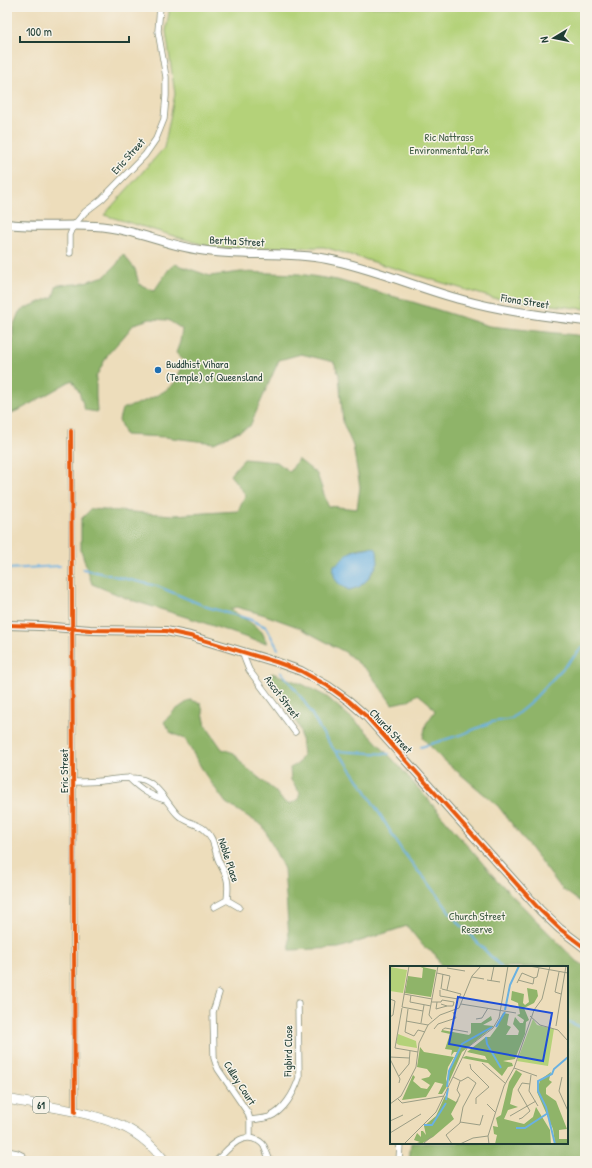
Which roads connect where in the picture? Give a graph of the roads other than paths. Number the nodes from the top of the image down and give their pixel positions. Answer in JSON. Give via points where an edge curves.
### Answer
{"nodes":[{"id":1,"x":160,"y":7,"type":"edge"},
{"id":2,"x":7,"y":224,"type":"edge"},
{"id":3,"x":74,"y":225,"type":"junction"},
{"id":4,"x":70,"y":253,"type":"dead end"},
{"id":5,"x":462,"y":300,"type":"joint"},
{"id":6,"x":585,"y":321,"type":"edge"},
{"id":7,"x":71,"y":431,"type":"dead end"},
{"id":8,"x":7,"y":625,"type":"edge"},
{"id":9,"x":72,"y":629,"type":"junction"},
{"id":10,"x":243,"y":652,"type":"junction"},
{"id":11,"x":295,"y":732,"type":"dead end"},
{"id":12,"x":129,"y":778,"type":"junction"},
{"id":13,"x":73,"y":782,"type":"junction"},
{"id":14,"x":166,"y":800,"type":"junction"},
{"id":15,"x":227,"y":900,"type":"junction"},
{"id":16,"x":214,"y":907,"type":"dead end"},
{"id":17,"x":239,"y":907,"type":"dead end"},
{"id":18,"x":583,"y":947,"type":"edge"},
{"id":19,"x":219,"y":993,"type":"dead end"},
{"id":20,"x":298,"y":1003,"type":"dead end"},
{"id":21,"x":7,"y":1099,"type":"edge"},
{"id":22,"x":75,"y":1112,"type":"junction"},
{"id":23,"x":250,"y":1120,"type":"junction"},
{"id":24,"x":250,"y":1137,"type":"junction"},
{"id":25,"x":400,"y":1144,"type":"edge"},
{"id":26,"x":7,"y":1151,"type":"edge"},
{"id":27,"x":24,"y":1161,"type":"edge"},
{"id":28,"x":166,"y":1161,"type":"edge"},
{"id":29,"x":216,"y":1161,"type":"edge"},
{"id":30,"x":270,"y":1161,"type":"edge"},
{"id":31,"x":399,"y":1161,"type":"edge"}],
"edges":[{"from":1,"to":3,"type":"street","name":"Eric Street","via":[[158,31],[166,76],[164,119],[156,139],[145,155]]},
{"from":2,"to":3,"type":"street","name":"Bertha Street"},
{"from":3,"to":4,"type":"street","via":[[70,235]]},
{"from":3,"to":5,"type":"street","name":"Bertha Street","via":[[113,228],[201,250],[293,255],[347,263]]},
{"from":5,"to":6,"type":"street","name":"Fiona Street","via":[[523,313]]},
{"from":7,"to":9,"type":"street","name":"Eric Street"},
{"from":8,"to":9,"type":"street","name":"Church Street"},
{"from":9,"to":10,"type":"street","name":"Church Street","via":[[166,631]]},
{"from":9,"to":13,"type":"street","name":"Eric Street"},
{"from":10,"to":11,"type":"street","name":"Ascot Street","via":[[249,670]]},
{"from":10,"to":18,"type":"street","name":"Church Street","via":[[301,671],[349,701],[375,726],[540,910],[560,930]]},
{"from":12,"to":13,"type":"street","name":"Noble Place"},
{"from":12,"to":14,"type":"street","via":[[144,792]]},
{"from":12,"to":14,"type":"street","name":"Noble Place","via":[[149,782]]},
{"from":13,"to":22,"type":"street","name":"Eric Street"},
{"from":14,"to":15,"type":"street","name":"Noble Place","via":[[181,818],[203,828],[210,835],[226,876]]},
{"from":15,"to":16,"type":"street","name":"Noble Place"},
{"from":15,"to":17,"type":"street","name":"Noble Place"},
{"from":19,"to":23,"type":"street","name":"Culley Court","via":[[213,1012],[214,1058],[246,1109]]},
{"from":20,"to":23,"type":"street","name":"Figbird Close","via":[[299,1078],[295,1090],[282,1109],[269,1117]]},
{"from":21,"to":22,"type":"main road","number":"61"},
{"from":22,"to":28,"type":"main road","number":"61","via":[[115,1123],[132,1131]]},
{"from":23,"to":24,"type":"street","name":"Culley Court"},
{"from":24,"to":29,"type":"street","via":[[236,1141]]},
{"from":24,"to":30,"type":"street","via":[[258,1140],[263,1146]]},
{"from":25,"to":31,"type":"street"},
{"from":26,"to":27,"type":"street","via":[[23,1156]]}]}
